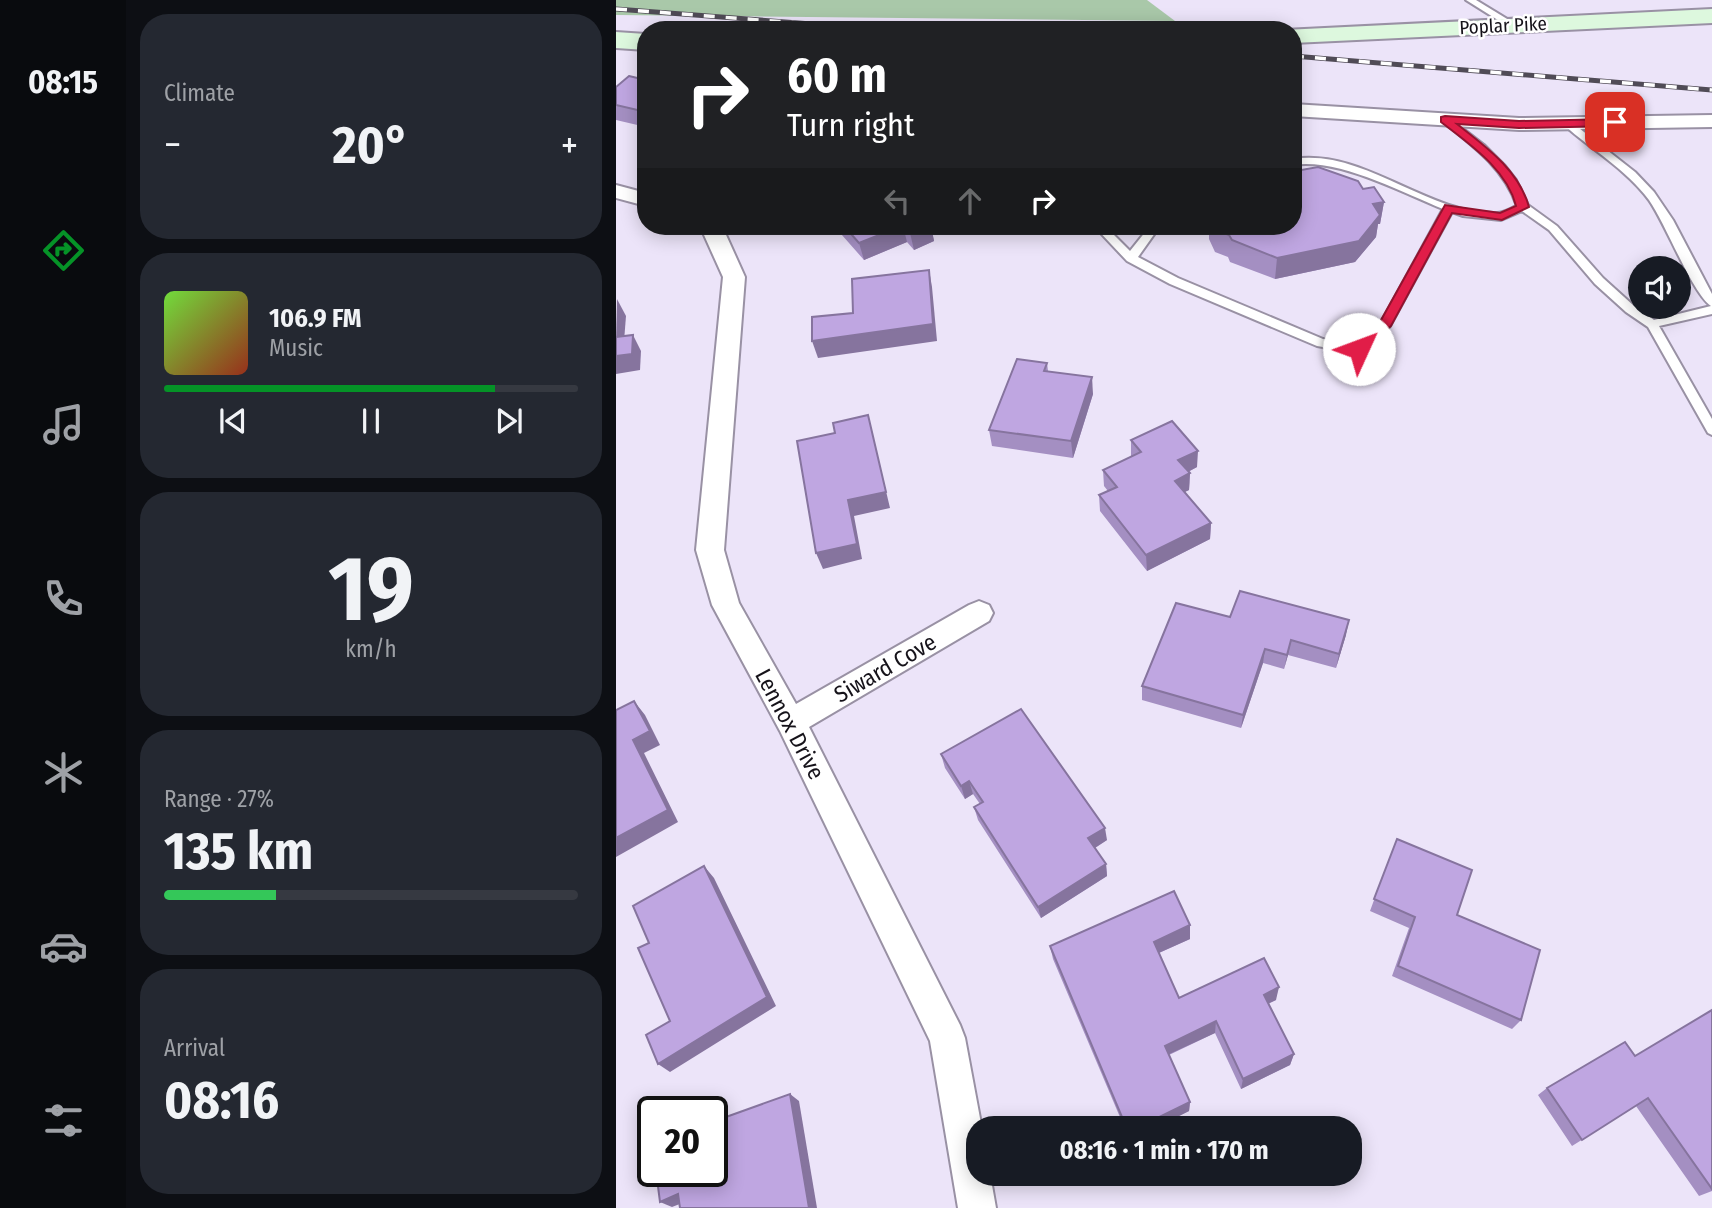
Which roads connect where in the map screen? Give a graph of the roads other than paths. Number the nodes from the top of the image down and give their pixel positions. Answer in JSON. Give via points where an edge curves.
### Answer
{"nodes":[{"id":1,"x":1470,"y":0,"type":"edge"},
{"id":2,"x":1712,"y":16,"type":"edge"},
{"id":3,"x":1512,"y":25,"type":"junction"},
{"id":4,"x":1302,"y":35,"type":"edge"},
{"id":5,"x":616,"y":40,"type":"edge"},
{"id":6,"x":637,"y":41,"type":"edge"},
{"id":7,"x":1302,"y":111,"type":"edge"},
{"id":8,"x":1445,"y":120,"type":"junction"},
{"id":9,"x":1712,"y":121,"type":"edge"},
{"id":10,"x":1567,"y":123,"type":"junction"},
{"id":11,"x":1302,"y":161,"type":"edge"},
{"id":12,"x":616,"y":191,"type":"edge"},
{"id":13,"x":637,"y":197,"type":"edge"},
{"id":14,"x":1523,"y":207,"type":"junction"},
{"id":15,"x":1449,"y":208,"type":"junction"},
{"id":16,"x":715,"y":235,"type":"edge"},
{"id":17,"x":1108,"y":235,"type":"edge"},
{"id":18,"x":1148,"y":235,"type":"edge"},
{"id":19,"x":1130,"y":258,"type":"junction"},
{"id":20,"x":1712,"y":303,"type":"edge"},
{"id":21,"x":1712,"y":310,"type":"edge"},
{"id":22,"x":1652,"y":324,"type":"junction"},
{"id":23,"x":1712,"y":430,"type":"edge"},
{"id":24,"x":979,"y":613,"type":"dead end"},
{"id":25,"x":791,"y":722,"type":"junction"},
{"id":26,"x":976,"y":1208,"type":"edge"}],
"edges":[{"from":1,"to":3,"type":"lane"},
{"from":2,"to":3,"type":"main road","name":"Poplar Pike"},
{"from":3,"to":4,"type":"main road","name":"Poplar Pike"},
{"from":5,"to":6,"type":"main road"},
{"from":7,"to":8,"type":"street"},
{"from":8,"to":10,"type":"street"},
{"from":8,"to":14,"type":"lane","via":[[1488,154],[1518,189]]},
{"from":9,"to":10,"type":"street"},
{"from":10,"to":20,"type":"lane","via":[[1649,192]]},
{"from":11,"to":15,"type":"lane","via":[[1341,165]]},
{"from":12,"to":13,"type":"street"},
{"from":14,"to":15,"type":"lane","via":[[1502,217]]},
{"from":14,"to":22,"type":"lane","via":[[1553,228],[1600,281]]},
{"from":15,"to":19,"type":"lane","via":[[1386,323],[1359,349],[1321,342]]},
{"from":16,"to":25,"type":"street","name":"Lennox Drive","via":[[734,277],[710,550],[726,605]]},
{"from":17,"to":19,"type":"lane"},
{"from":18,"to":19,"type":"lane"},
{"from":21,"to":22,"type":"lane"},
{"from":22,"to":23,"type":"lane"},
{"from":24,"to":25,"type":"street","name":"Siward Cove"},
{"from":25,"to":26,"type":"street","name":"Lennox Drive","via":[[947,1038]]}]}
